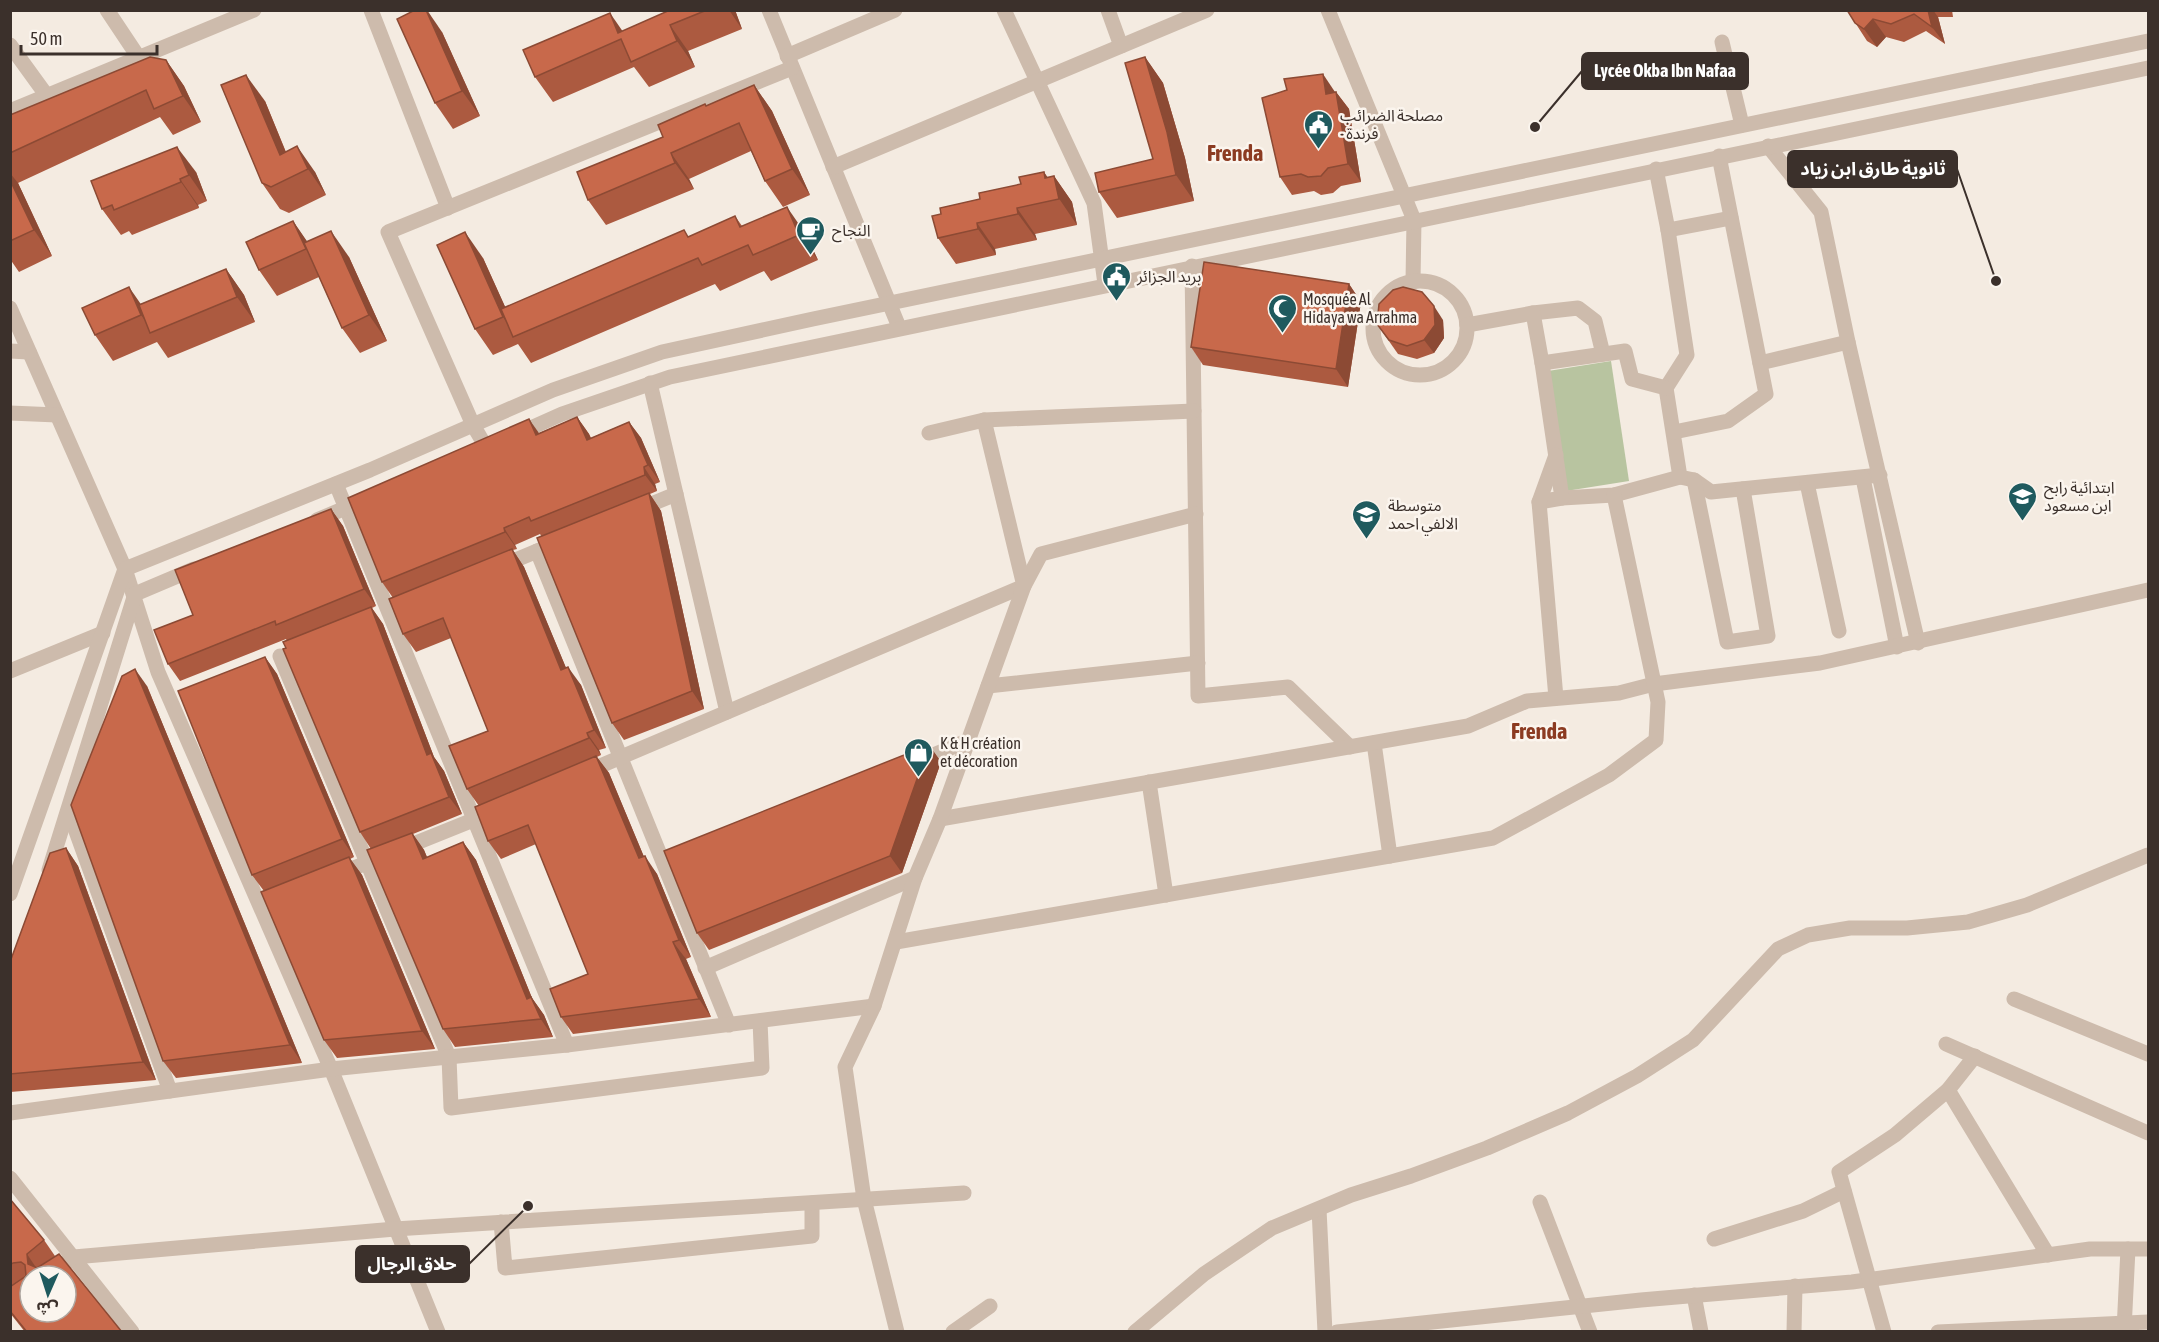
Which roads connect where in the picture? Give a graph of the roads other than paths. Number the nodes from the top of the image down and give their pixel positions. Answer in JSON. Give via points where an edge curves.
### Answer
{"nodes":[{"id":1,"x":107,"y":10,"type":"edge"},
{"id":2,"x":254,"y":10,"type":"edge"},
{"id":3,"x":371,"y":10,"type":"edge"},
{"id":4,"x":769,"y":10,"type":"edge"},
{"id":5,"x":1004,"y":10,"type":"edge"},
{"id":6,"x":1108,"y":10,"type":"edge"},
{"id":7,"x":1207,"y":10,"type":"edge"},
{"id":8,"x":1328,"y":10,"type":"edge"},
{"id":9,"x":890,"y":12,"type":"edge"},
{"id":10,"x":2148,"y":41,"type":"edge"},
{"id":11,"x":1722,"y":42,"type":"dead end"},
{"id":12,"x":10,"y":45,"type":"edge"},
{"id":13,"x":1121,"y":46,"type":"junction"},
{"id":14,"x":139,"y":58,"type":"junction"},
{"id":15,"x":790,"y":62,"type":"junction"},
{"id":16,"x":2148,"y":68,"type":"edge"},
{"id":17,"x":1035,"y":82,"type":"junction"},
{"id":18,"x":47,"y":96,"type":"junction"},
{"id":19,"x":10,"y":111,"type":"edge"},
{"id":20,"x":1742,"y":125,"type":"junction"},
{"id":21,"x":1768,"y":146,"type":"junction"},
{"id":22,"x":1719,"y":156,"type":"junction"},
{"id":23,"x":833,"y":167,"type":"junction"},
{"id":24,"x":1656,"y":169,"type":"junction"},
{"id":25,"x":1404,"y":195,"type":"junction"},
{"id":26,"x":448,"y":208,"type":"junction"},
{"id":27,"x":1731,"y":218,"type":"junction"},
{"id":28,"x":1414,"y":220,"type":"junction"},
{"id":29,"x":1668,"y":230,"type":"junction"},
{"id":30,"x":1102,"y":258,"type":"junction"},
{"id":31,"x":1192,"y":266,"type":"junction"},
{"id":32,"x":1413,"y":282,"type":"junction"},
{"id":33,"x":1106,"y":284,"type":"junction"},
{"id":34,"x":889,"y":303,"type":"junction"},
{"id":35,"x":10,"y":309,"type":"edge"},
{"id":36,"x":1533,"y":313,"type":"junction"},
{"id":37,"x":1467,"y":324,"type":"junction"},
{"id":38,"x":899,"y":327,"type":"junction"},
{"id":39,"x":1848,"y":342,"type":"junction"},
{"id":40,"x":10,"y":351,"type":"edge"},
{"id":41,"x":30,"y":352,"type":"junction"},
{"id":42,"x":1603,"y":354,"type":"junction"},
{"id":43,"x":1542,"y":363,"type":"junction"},
{"id":44,"x":1760,"y":363,"type":"junction"},
{"id":45,"x":650,"y":383,"type":"junction"},
{"id":46,"x":1666,"y":388,"type":"junction"},
{"id":47,"x":1194,"y":411,"type":"junction"},
{"id":48,"x":10,"y":413,"type":"edge"},
{"id":49,"x":57,"y":415,"type":"junction"},
{"id":50,"x":984,"y":420,"type":"junction"},
{"id":51,"x":473,"y":425,"type":"junction"},
{"id":52,"x":1674,"y":432,"type":"junction"},
{"id":53,"x":928,"y":433,"type":"dead end"},
{"id":54,"x":1556,"y":455,"type":"junction"},
{"id":55,"x":1880,"y":475,"type":"junction"},
{"id":56,"x":1863,"y":478,"type":"junction"},
{"id":57,"x":1687,"y":479,"type":"junction"},
{"id":58,"x":1807,"y":483,"type":"junction"},
{"id":59,"x":336,"y":484,"type":"junction"},
{"id":60,"x":1743,"y":489,"type":"junction"},
{"id":61,"x":380,"y":494,"type":"edge"},
{"id":62,"x":676,"y":494,"type":"junction"},
{"id":63,"x":1614,"y":495,"type":"junction"},
{"id":64,"x":1562,"y":498,"type":"junction"},
{"id":65,"x":1539,"y":501,"type":"junction"},
{"id":66,"x":347,"y":507,"type":"junction"},
{"id":67,"x":1196,"y":514,"type":"junction"},
{"id":68,"x":622,"y":516,"type":"edge"},
{"id":69,"x":305,"y":525,"type":"edge"},
{"id":70,"x":569,"y":538,"type":"edge"},
{"id":71,"x":537,"y":551,"type":"junction"},
{"id":72,"x":209,"y":563,"type":"edge"},
{"id":73,"x":125,"y":570,"type":"junction"},
{"id":74,"x":483,"y":573,"type":"edge"},
{"id":75,"x":1024,"y":586,"type":"junction"},
{"id":76,"x":2148,"y":590,"type":"edge"},
{"id":77,"x":135,"y":594,"type":"junction"},
{"id":78,"x":1839,"y":631,"type":"dead end"},
{"id":79,"x":103,"y":633,"type":"junction"},
{"id":80,"x":1918,"y":643,"type":"junction"},
{"id":81,"x":1897,"y":647,"type":"junction"},
{"id":82,"x":280,"y":656,"type":"dead end"},
{"id":83,"x":1198,"y":663,"type":"junction"},
{"id":84,"x":10,"y":671,"type":"edge"},
{"id":85,"x":1654,"y":684,"type":"junction"},
{"id":86,"x":988,"y":686,"type":"junction"},
{"id":87,"x":1556,"y":698,"type":"junction"},
{"id":88,"x":727,"y":712,"type":"junction"},
{"id":89,"x":967,"y":741,"type":"junction"},
{"id":90,"x":1374,"y":743,"type":"junction"},
{"id":91,"x":1350,"y":747,"type":"junction"},
{"id":92,"x":620,"y":758,"type":"junction"},
{"id":93,"x":902,"y":768,"type":"edge"},
{"id":94,"x":568,"y":780,"type":"edge"},
{"id":95,"x":1149,"y":782,"type":"junction"},
{"id":96,"x":516,"y":802,"type":"edge"},
{"id":97,"x":69,"y":812,"type":"junction"},
{"id":98,"x":940,"y":819,"type":"junction"},
{"id":99,"x":474,"y":820,"type":"junction"},
{"id":100,"x":2148,"y":855,"type":"edge"},
{"id":101,"x":1390,"y":856,"type":"junction"},
{"id":102,"x":366,"y":863,"type":"junction"},
{"id":103,"x":915,"y":878,"type":"junction"},
{"id":104,"x":323,"y":880,"type":"edge"},
{"id":105,"x":43,"y":887,"type":"edge"},
{"id":106,"x":10,"y":894,"type":"edge"},
{"id":107,"x":1166,"y":895,"type":"junction"},
{"id":108,"x":896,"y":942,"type":"junction"},
{"id":109,"x":705,"y":968,"type":"junction"},
{"id":110,"x":2014,"y":999,"type":"dead end"},
{"id":111,"x":874,"y":1006,"type":"junction"},
{"id":112,"x":760,"y":1021,"type":"junction"},
{"id":113,"x":729,"y":1025,"type":"junction"},
{"id":114,"x":1946,"y":1044,"type":"dead end"},
{"id":115,"x":567,"y":1045,"type":"junction"},
{"id":116,"x":2148,"y":1054,"type":"edge"},
{"id":117,"x":1975,"y":1056,"type":"junction"},
{"id":118,"x":449,"y":1057,"type":"junction"},
{"id":119,"x":331,"y":1069,"type":"junction"},
{"id":120,"x":1948,"y":1090,"type":"junction"},
{"id":121,"x":170,"y":1091,"type":"junction"},
{"id":122,"x":10,"y":1113,"type":"edge"},
{"id":123,"x":2148,"y":1133,"type":"edge"},
{"id":124,"x":10,"y":1178,"type":"edge"},
{"id":125,"x":1844,"y":1191,"type":"junction"},
{"id":126,"x":964,"y":1193,"type":"dead end"},
{"id":127,"x":864,"y":1199,"type":"junction"},
{"id":128,"x":1540,"y":1202,"type":"dead end"},
{"id":129,"x":812,"y":1203,"type":"junction"},
{"id":130,"x":1319,"y":1209,"type":"junction"},
{"id":131,"x":501,"y":1222,"type":"junction"},
{"id":132,"x":395,"y":1228,"type":"junction"},
{"id":133,"x":1714,"y":1239,"type":"dead end"},
{"id":134,"x":2128,"y":1249,"type":"junction"},
{"id":135,"x":2148,"y":1249,"type":"edge"},
{"id":136,"x":2048,"y":1255,"type":"junction"},
{"id":137,"x":74,"y":1257,"type":"junction"},
{"id":138,"x":64,"y":1264,"type":"edge"},
{"id":139,"x":1868,"y":1279,"type":"junction"},
{"id":140,"x":1795,"y":1287,"type":"junction"},
{"id":141,"x":1694,"y":1295,"type":"junction"},
{"id":142,"x":990,"y":1306,"type":"dead end"},
{"id":143,"x":1581,"y":1306,"type":"junction"},
{"id":144,"x":2148,"y":1322,"type":"edge"},
{"id":145,"x":2125,"y":1327,"type":"edge"},
{"id":146,"x":1135,"y":1331,"type":"edge"},
{"id":147,"x":132,"y":1332,"type":"edge"},
{"id":148,"x":438,"y":1332,"type":"edge"},
{"id":149,"x":897,"y":1332,"type":"edge"},
{"id":150,"x":954,"y":1332,"type":"edge"},
{"id":151,"x":1325,"y":1332,"type":"edge"},
{"id":152,"x":1337,"y":1332,"type":"edge"},
{"id":153,"x":1590,"y":1332,"type":"edge"},
{"id":154,"x":1701,"y":1332,"type":"edge"},
{"id":155,"x":1794,"y":1332,"type":"edge"},
{"id":156,"x":1884,"y":1332,"type":"edge"},
{"id":157,"x":1938,"y":1332,"type":"edge"}],
"edges":[{"from":1,"to":14,"type":"street"},
{"from":2,"to":14,"type":"street"},
{"from":3,"to":26,"type":"street"},
{"from":4,"to":15,"type":"street"},
{"from":5,"to":17,"type":"street"},
{"from":6,"to":13,"type":"street"},
{"from":7,"to":13,"type":"street"},
{"from":8,"to":25,"type":"street"},
{"from":9,"to":15,"type":"street"},
{"from":10,"to":20,"type":"street"},
{"from":11,"to":20,"type":"street"},
{"from":12,"to":18,"type":"street"},
{"from":13,"to":17,"type":"street"},
{"from":14,"to":18,"type":"street"},
{"from":15,"to":23,"type":"street"},
{"from":15,"to":26,"type":"street"},
{"from":16,"to":21,"type":"street"},
{"from":17,"to":23,"type":"street"},
{"from":17,"to":30,"type":"street","via":[[1094,203]]},
{"from":18,"to":19,"type":"street"},
{"from":20,"to":25,"type":"street"},
{"from":21,"to":22,"type":"street"},
{"from":21,"to":39,"type":"street","via":[[1821,212]]},
{"from":22,"to":24,"type":"street"},
{"from":22,"to":27,"type":"street"},
{"from":23,"to":34,"type":"street"},
{"from":24,"to":28,"type":"street"},
{"from":24,"to":29,"type":"street"},
{"from":25,"to":28,"type":"street"},
{"from":25,"to":30,"type":"street"},
{"from":26,"to":51,"type":"street","via":[[388,232]]},
{"from":27,"to":29,"type":"street"},
{"from":27,"to":44,"type":"street"},
{"from":28,"to":31,"type":"street"},
{"from":28,"to":32,"type":"street"},
{"from":29,"to":46,"type":"street","via":[[1687,355]]},
{"from":30,"to":33,"type":"street"},
{"from":30,"to":34,"type":"street"},
{"from":31,"to":33,"type":"street"},
{"from":31,"to":47,"type":"street"},
{"from":32,"to":37,"type":"street","via":[[1443,287],[1455,296],[1464,309]]},
{"from":32,"to":37,"type":"street","via":[[1386,296],[1375,317],[1375,340],[1391,365],[1420,376],[1449,366],[1460,354]]},
{"from":33,"to":38,"type":"street"},
{"from":34,"to":38,"type":"street"},
{"from":34,"to":51,"type":"street","via":[[662,352],[553,390]]},
{"from":35,"to":41,"type":"street"},
{"from":36,"to":37,"type":"street"},
{"from":36,"to":42,"type":"street","via":[[1578,308],[1595,321]]},
{"from":36,"to":43,"type":"street"},
{"from":38,"to":45,"type":"street"},
{"from":39,"to":44,"type":"street"},
{"from":39,"to":55,"type":"street"},
{"from":40,"to":41,"type":"street"},
{"from":41,"to":49,"type":"street"},
{"from":42,"to":43,"type":"street"},
{"from":42,"to":46,"type":"street","via":[[1625,351],[1632,380]]},
{"from":43,"to":54,"type":"street"},
{"from":44,"to":52,"type":"street","via":[[1766,394],[1728,421]]},
{"from":45,"to":51,"type":"street","via":[[562,414],[481,450]]},
{"from":45,"to":62,"type":"street"},
{"from":46,"to":52,"type":"street"},
{"from":47,"to":50,"type":"street"},
{"from":47,"to":67,"type":"street"},
{"from":48,"to":49,"type":"street"},
{"from":49,"to":73,"type":"street"},
{"from":50,"to":53,"type":"street"},
{"from":50,"to":75,"type":"street"},
{"from":51,"to":59,"type":"street"},
{"from":52,"to":57,"type":"street"},
{"from":54,"to":64,"type":"street"},
{"from":54,"to":65,"type":"street"},
{"from":55,"to":56,"type":"street"},
{"from":55,"to":80,"type":"street"},
{"from":56,"to":58,"type":"street"},
{"from":56,"to":81,"type":"street"},
{"from":57,"to":60,"type":"street","via":[[1710,492]]},
{"from":57,"to":60,"type":"street","via":[[1727,642],[1768,636]]},
{"from":57,"to":63,"type":"street"},
{"from":58,"to":60,"type":"street"},
{"from":58,"to":78,"type":"street"},
{"from":59,"to":66,"type":"street"},
{"from":59,"to":73,"type":"street"},
{"from":61,"to":66,"type":"street"},
{"from":62,"to":68,"type":"street"},
{"from":62,"to":88,"type":"street"},
{"from":63,"to":64,"type":"street"},
{"from":63,"to":85,"type":"street"},
{"from":64,"to":65,"type":"street"},
{"from":65,"to":87,"type":"street"},
{"from":66,"to":69,"type":"street"},
{"from":66,"to":99,"type":"street"},
{"from":67,"to":75,"type":"street","via":[[1041,554]]},
{"from":67,"to":83,"type":"street"},
{"from":70,"to":71,"type":"street"},
{"from":71,"to":74,"type":"street"},
{"from":71,"to":92,"type":"street"},
{"from":72,"to":77,"type":"street"},
{"from":73,"to":77,"type":"street"},
{"from":73,"to":79,"type":"street"},
{"from":75,"to":86,"type":"street"},
{"from":75,"to":88,"type":"street"},
{"from":76,"to":80,"type":"street"},
{"from":77,"to":97,"type":"street"},
{"from":77,"to":119,"type":"street","via":[[158,672],[176,698],[265,903]]},
{"from":79,"to":84,"type":"street"},
{"from":79,"to":106,"type":"street"},
{"from":80,"to":81,"type":"street"},
{"from":81,"to":85,"type":"street","via":[[1820,663]]},
{"from":82,"to":102,"type":"street"},
{"from":83,"to":86,"type":"street"},
{"from":83,"to":91,"type":"street","via":[[1198,696],[1288,687]]},
{"from":85,"to":87,"type":"street","via":[[1619,693]]},
{"from":85,"to":101,"type":"street","via":[[1658,702],[1656,740],[1609,775],[1493,838]]},
{"from":86,"to":89,"type":"street"},
{"from":87,"to":90,"type":"street","via":[[1527,700],[1468,726]]},
{"from":88,"to":92,"type":"street"},
{"from":89,"to":93,"type":"street"},
{"from":89,"to":98,"type":"street"},
{"from":90,"to":91,"type":"street"},
{"from":90,"to":101,"type":"street"},
{"from":91,"to":95,"type":"street"},
{"from":92,"to":94,"type":"street"},
{"from":92,"to":109,"type":"street","via":[[669,861]]},
{"from":95,"to":98,"type":"street"},
{"from":95,"to":107,"type":"street"},
{"from":96,"to":99,"type":"street"},
{"from":97,"to":105,"type":"street"},
{"from":97,"to":121,"type":"street"},
{"from":98,"to":103,"type":"street"},
{"from":99,"to":102,"type":"street"},
{"from":99,"to":115,"type":"street"},
{"from":100,"to":130,"type":"street","via":[[2027,905],[1968,922],[1850,928],[1808,935],[1778,949],[1694,1040],[1637,1076],[1568,1113],[1487,1148]]},
{"from":101,"to":107,"type":"street"},
{"from":102,"to":104,"type":"street"},
{"from":102,"to":118,"type":"street"},
{"from":103,"to":108,"type":"street"},
{"from":103,"to":109,"type":"street"},
{"from":107,"to":108,"type":"street"},
{"from":108,"to":111,"type":"street"},
{"from":109,"to":113,"type":"street"},
{"from":110,"to":116,"type":"street"},
{"from":111,"to":112,"type":"street"},
{"from":111,"to":127,"type":"street","via":[[845,1067]]},
{"from":112,"to":113,"type":"street"},
{"from":112,"to":118,"type":"street","via":[[762,1068],[451,1108]]},
{"from":113,"to":115,"type":"street"},
{"from":114,"to":117,"type":"street"},
{"from":115,"to":118,"type":"street"},
{"from":117,"to":120,"type":"street"},
{"from":117,"to":123,"type":"street"},
{"from":118,"to":119,"type":"street"},
{"from":119,"to":121,"type":"street"},
{"from":119,"to":132,"type":"street"},
{"from":120,"to":125,"type":"street","via":[[1896,1135],[1839,1172]]},
{"from":120,"to":136,"type":"street"},
{"from":121,"to":122,"type":"street"},
{"from":124,"to":137,"type":"street"},
{"from":125,"to":133,"type":"street","via":[[1803,1211]]},
{"from":125,"to":139,"type":"street"},
{"from":126,"to":127,"type":"street"},
{"from":127,"to":129,"type":"street"},
{"from":127,"to":149,"type":"street"},
{"from":128,"to":143,"type":"street"},
{"from":129,"to":131,"type":"street"},
{"from":129,"to":131,"type":"street","via":[[812,1236],[506,1268]]},
{"from":130,"to":146,"type":"street","via":[[1272,1228],[1204,1274]]},
{"from":130,"to":151,"type":"street"},
{"from":131,"to":132,"type":"street"},
{"from":132,"to":137,"type":"street"},
{"from":132,"to":148,"type":"street"},
{"from":134,"to":135,"type":"street"},
{"from":134,"to":136,"type":"street"},
{"from":134,"to":145,"type":"street"},
{"from":136,"to":139,"type":"street"},
{"from":137,"to":138,"type":"street"},
{"from":137,"to":147,"type":"street"},
{"from":139,"to":140,"type":"street"},
{"from":139,"to":156,"type":"street"},
{"from":140,"to":141,"type":"street"},
{"from":140,"to":155,"type":"street"},
{"from":141,"to":143,"type":"street"},
{"from":141,"to":154,"type":"street"},
{"from":142,"to":150,"type":"street"},
{"from":143,"to":152,"type":"street"},
{"from":143,"to":153,"type":"street"},
{"from":144,"to":145,"type":"street"},
{"from":145,"to":157,"type":"street"}]}
